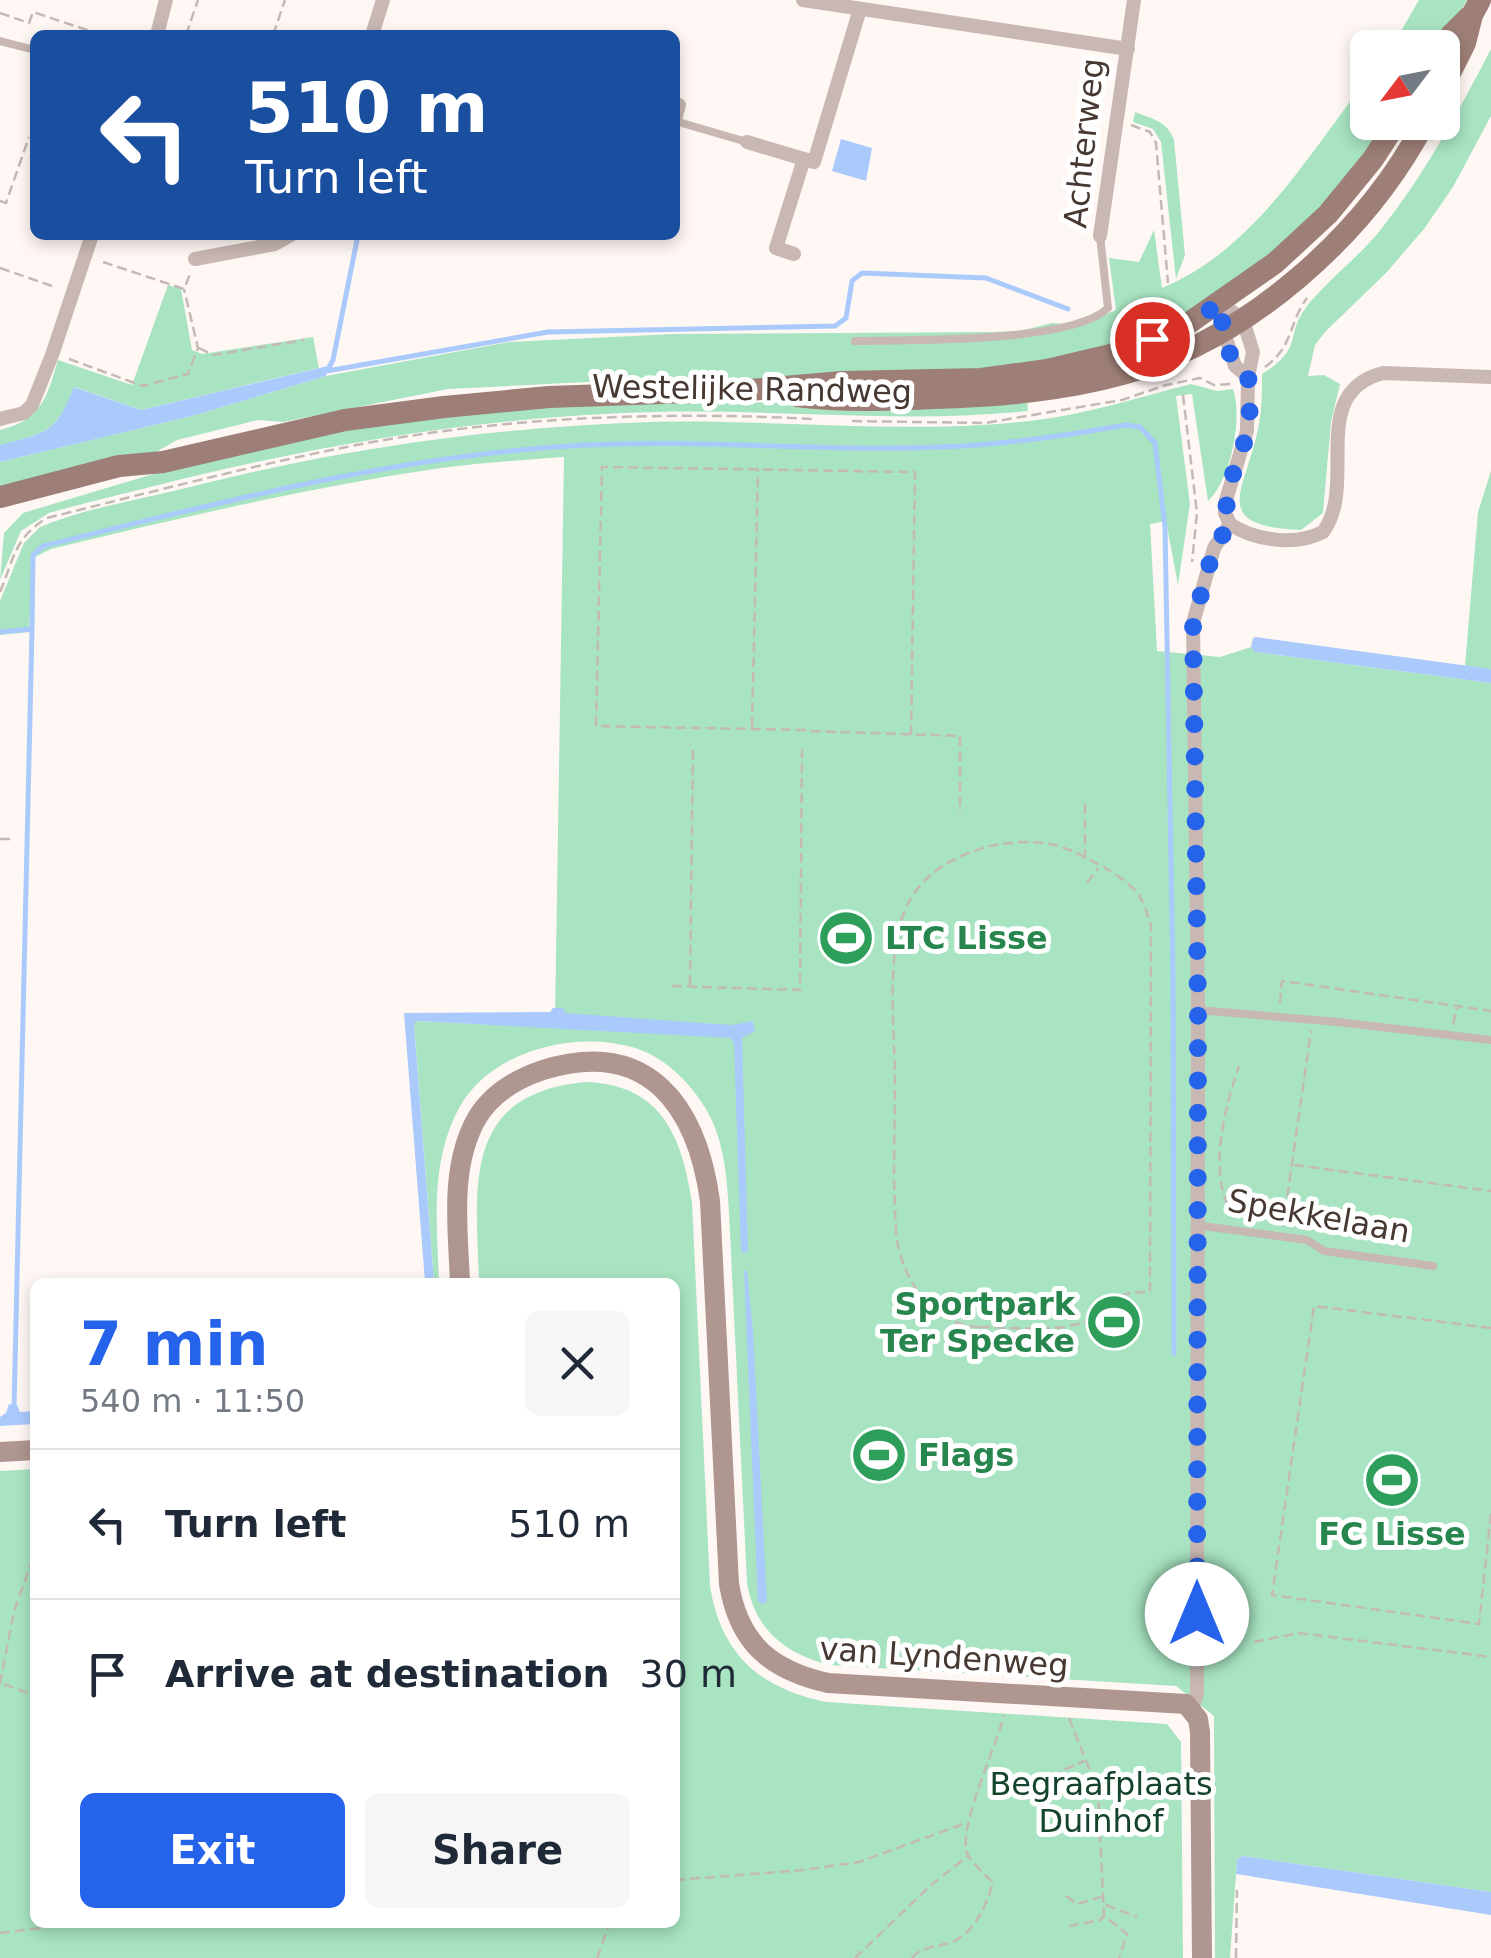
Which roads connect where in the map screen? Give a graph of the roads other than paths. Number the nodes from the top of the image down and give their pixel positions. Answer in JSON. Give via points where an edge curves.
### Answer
{"nodes":[{"id":1,"x":166,"y":0,"type":"edge"},
{"id":2,"x":383,"y":0,"type":"edge"},
{"id":3,"x":803,"y":0,"type":"edge"},
{"id":4,"x":1134,"y":0,"type":"edge"},
{"id":5,"x":1476,"y":8,"type":"edge"},
{"id":6,"x":860,"y":9,"type":"junction"},
{"id":7,"x":159,"y":30,"type":"edge"},
{"id":8,"x":374,"y":30,"type":"edge"},
{"id":9,"x":1456,"y":30,"type":"edge"},
{"id":10,"x":0,"y":40,"type":"edge"},
{"id":11,"x":1128,"y":48,"type":"junction"},
{"id":12,"x":30,"y":49,"type":"edge"},
{"id":13,"x":1460,"y":53,"type":"edge"},
{"id":14,"x":680,"y":117,"type":"edge"},
{"id":15,"x":1386,"y":140,"type":"edge"},
{"id":16,"x":1416,"y":140,"type":"edge"},
{"id":17,"x":747,"y":142,"type":"joint"},
{"id":18,"x":804,"y":159,"type":"junction"},
{"id":19,"x":1100,"y":236,"type":"joint"},
{"id":20,"x":90,"y":240,"type":"edge"},
{"id":21,"x":281,"y":240,"type":"edge"},
{"id":22,"x":794,"y":254,"type":"dead end"},
{"id":23,"x":195,"y":259,"type":"road end"},
{"id":24,"x":1221,"y":303,"type":"junction"},
{"id":25,"x":1232,"y":326,"type":"junction"},
{"id":26,"x":855,"y":341,"type":"dead end"},
{"id":27,"x":1248,"y":376,"type":"junction"},
{"id":28,"x":1491,"y":376,"type":"edge"},
{"id":29,"x":749,"y":390,"type":"junction"},
{"id":30,"x":0,"y":419,"type":"edge"},
{"id":31,"x":1,"y":509,"type":"edge"},
{"id":32,"x":1230,"y":524,"type":"junction"},
{"id":33,"x":1198,"y":1010,"type":"junction"},
{"id":34,"x":1491,"y":1040,"type":"edge"},
{"id":35,"x":1195,"y":1225,"type":"junction"},
{"id":36,"x":1432,"y":1266,"type":"dead end"},
{"id":37,"x":460,"y":1278,"type":"edge"},
{"id":38,"x":30,"y":1450,"type":"edge"},
{"id":39,"x":0,"y":1452,"type":"edge"},
{"id":40,"x":1192,"y":1709,"type":"junction"},
{"id":41,"x":1202,"y":1958,"type":"edge"}],
"edges":[{"from":1,"to":7,"type":"street"},
{"from":2,"to":8,"type":"street"},
{"from":3,"to":6,"type":"street","name":"Achterweg"},
{"from":4,"to":11,"type":"street"},
{"from":5,"to":9,"type":"main road"},
{"from":5,"to":13,"type":"main road"},
{"from":6,"to":11,"type":"street","name":"Achterweg"},
{"from":6,"to":18,"type":"street","via":[[814,162]]},
{"from":10,"to":12,"type":"lane"},
{"from":11,"to":19,"type":"street","name":"Achterweg"},
{"from":14,"to":17,"type":"lane"},
{"from":15,"to":24,"type":"main road","name":"Westelijke Randweg","via":[[1328,214]]},
{"from":16,"to":25,"type":"main road","name":"Westelijke Randweg","via":[[1346,234]]},
{"from":17,"to":18,"type":"street"},
{"from":18,"to":22,"type":"street","via":[[776,248]]},
{"from":19,"to":26,"type":"lane","name":"Achterweg","via":[[1108,308],[1085,323],[963,338]]},
{"from":20,"to":30,"type":"street","via":[[32,405]]},
{"from":21,"to":23,"type":"street"},
{"from":24,"to":25,"type":"street","name":"Spekkelaan"},
{"from":24,"to":25,"type":"street","name":"Spekkelaan"},
{"from":24,"to":29,"type":"main road","name":"Westelijke Randweg","via":[[1119,352],[1047,370]]},
{"from":25,"to":27,"type":"street","name":"Spekkelaan","via":[[1235,366]]},
{"from":25,"to":27,"type":"street","name":"Spekkelaan","via":[[1253,352]]},
{"from":25,"to":29,"type":"main road","name":"Westelijke Randweg","via":[[1122,375],[1020,392],[846,399]]},
{"from":27,"to":32,"type":"street","name":"Spekkelaan","via":[[1247,431],[1226,500]]},
{"from":28,"to":32,"type":"street","via":[[1367,377],[1350,390],[1341,410],[1333,511],[1323,532],[1312,538],[1258,537]]},
{"from":29,"to":31,"type":"main road","name":"Westelijke Randweg","via":[[549,397],[345,420],[164,462],[118,466]]},
{"from":32,"to":33,"type":"street","name":"Spekkelaan","via":[[1214,548],[1193,623]]},
{"from":33,"to":34,"type":"lane"},
{"from":33,"to":35,"type":"street","name":"Spekkelaan"},
{"from":35,"to":36,"type":"lane","name":"Spekkelaan"},
{"from":35,"to":40,"type":"street","name":"Spekkelaan"},
{"from":37,"to":40,"type":"street","name":"van Lyndenweg","via":[[458,1181],[477,1118],[493,1096],[557,1066],[604,1064],[649,1077],[686,1116],[706,1170],[729,1584],[733,1608],[758,1650],[789,1672],[828,1683],[1176,1702]]},
{"from":38,"to":39,"type":"street"},
{"from":40,"to":41,"type":"street","name":"Spekkelaan","via":[[1200,1732]]}]}
